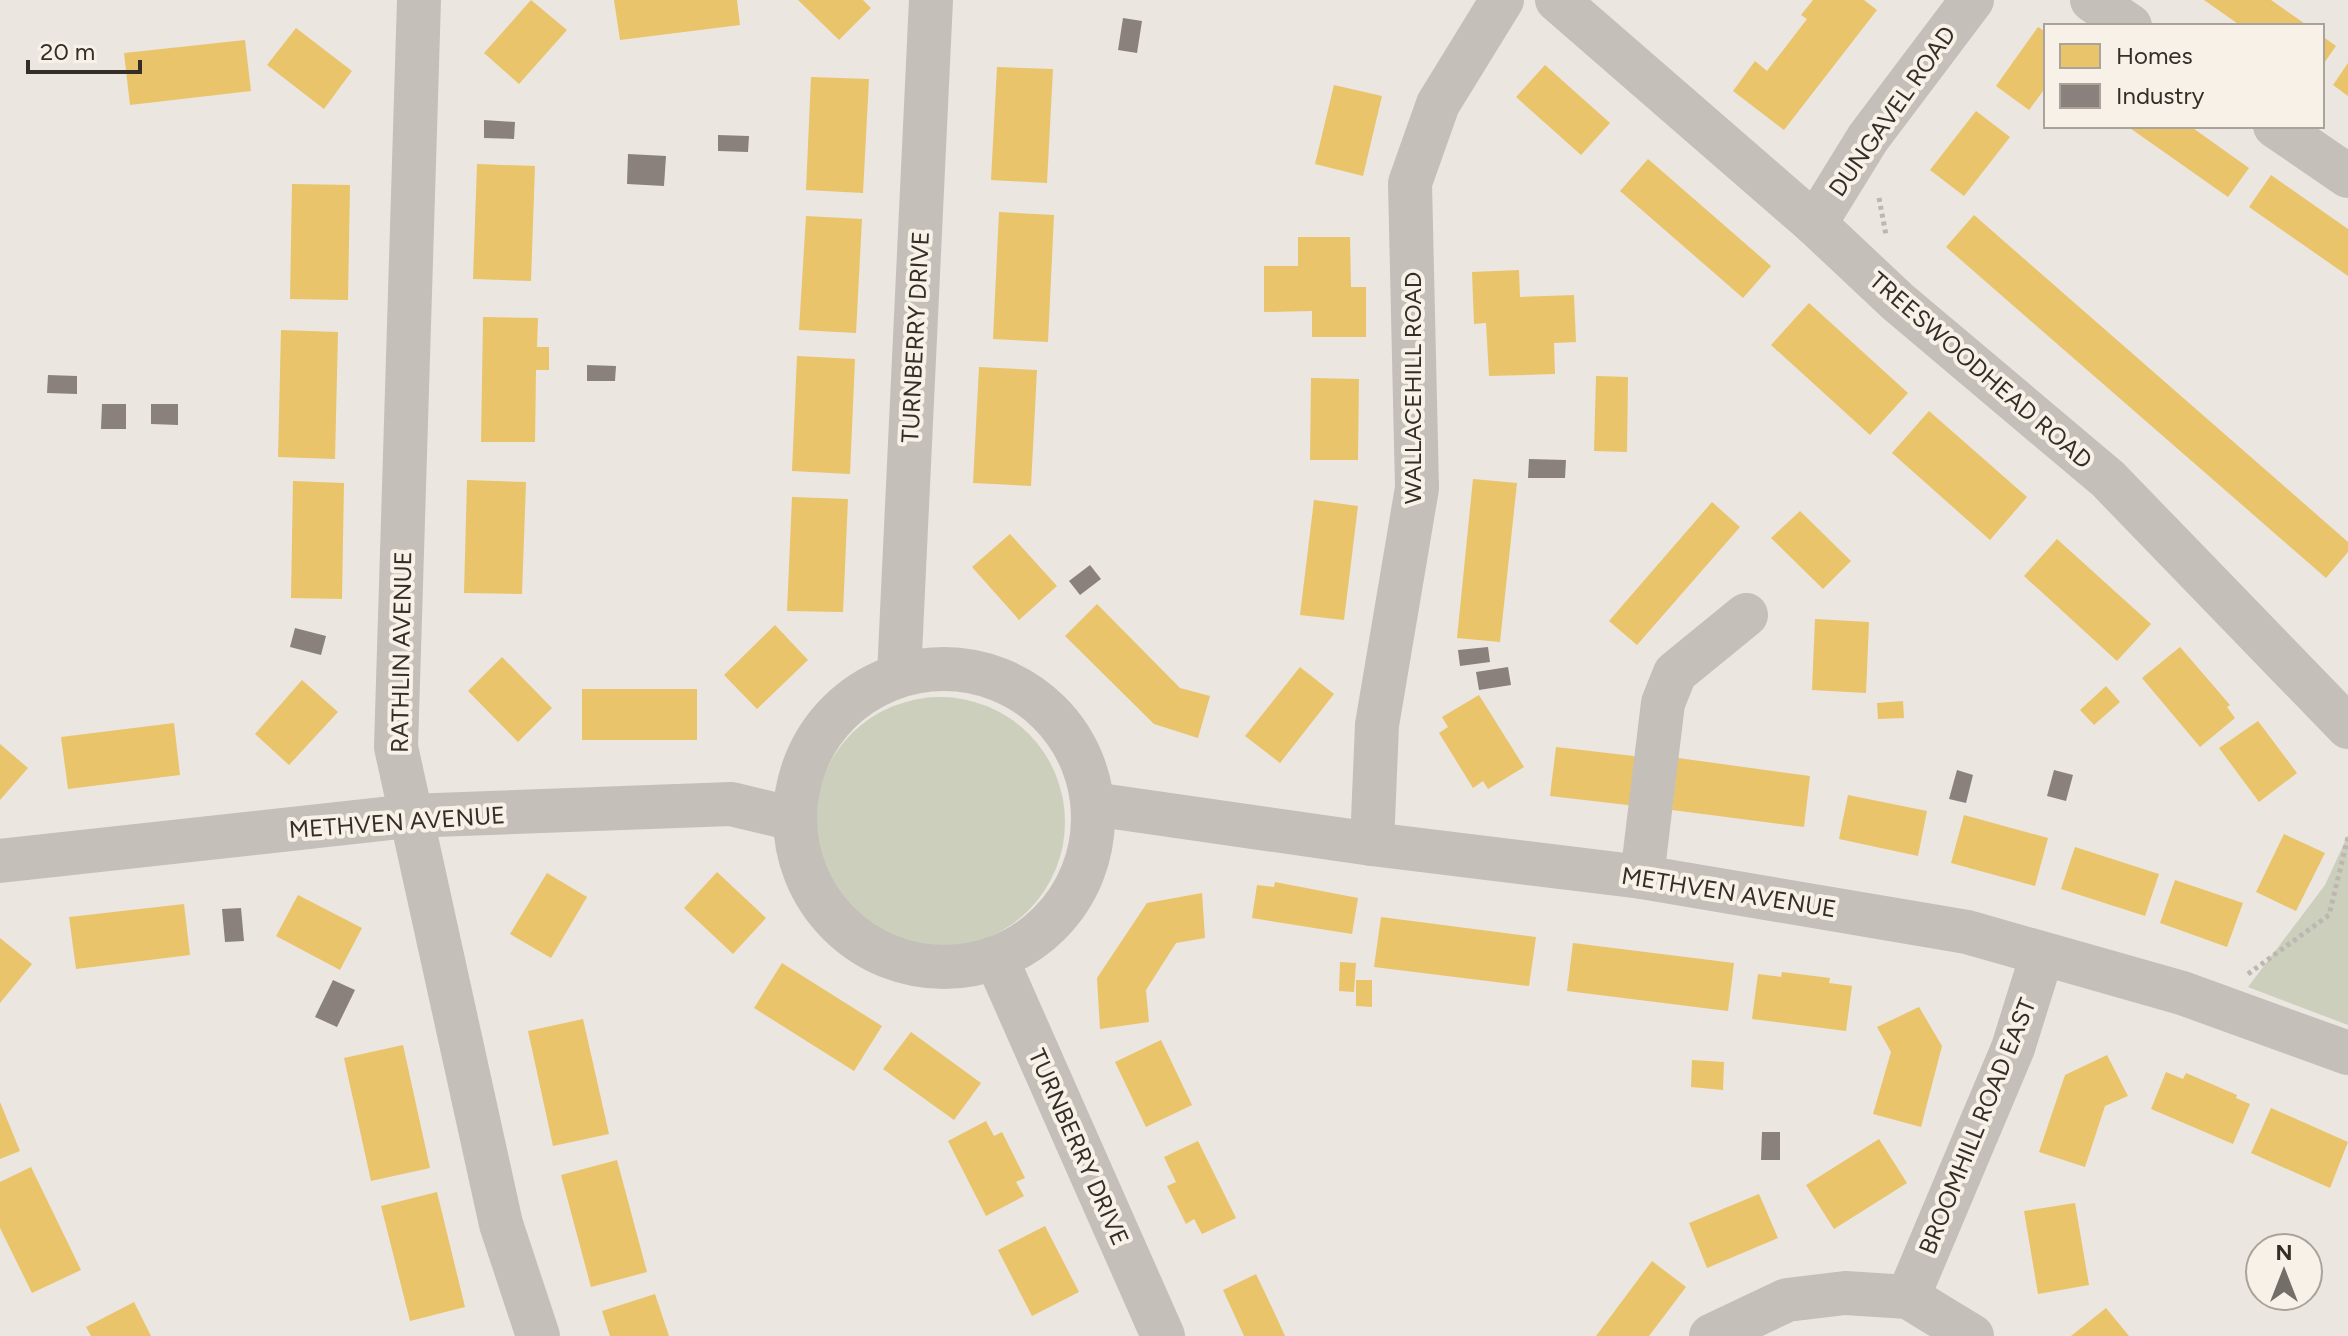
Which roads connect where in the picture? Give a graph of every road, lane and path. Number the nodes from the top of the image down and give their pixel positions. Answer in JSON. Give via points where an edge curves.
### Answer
{"nodes":[{"id":1,"x":419,"y":0,"type":"edge"},
{"id":2,"x":931,"y":0,"type":"edge"},
{"id":3,"x":1502,"y":0,"type":"edge"},
{"id":4,"x":1557,"y":0,"type":"edge"},
{"id":5,"x":1972,"y":0,"type":"edge"},
{"id":6,"x":2092,"y":0,"type":"edge"},
{"id":7,"x":2127,"y":24,"type":"edge"},
{"id":8,"x":2278,"y":128,"type":"edge"},
{"id":9,"x":1868,"y":138,"type":"junction"},
{"id":10,"x":2348,"y":176,"type":"edge"},
{"id":11,"x":1815,"y":224,"type":"junction"},
{"id":12,"x":1887,"y":242,"type":"dead end"},
{"id":13,"x":1746,"y":615,"type":"dead end"},
{"id":14,"x":899,"y":675,"type":"junction"},
{"id":15,"x":2348,"y":727,"type":"edge"},
{"id":16,"x":1093,"y":804,"type":"junction"},
{"id":17,"x":409,"y":816,"type":"junction"},
{"id":18,"x":794,"y":819,"type":"junction"},
{"id":19,"x":2348,"y":837,"type":"edge"},
{"id":20,"x":1372,"y":844,"type":"junction"},
{"id":21,"x":0,"y":861,"type":"edge"},
{"id":22,"x":1642,"y":877,"type":"junction"},
{"id":23,"x":2042,"y":955,"type":"junction"},
{"id":24,"x":996,"y":958,"type":"junction"},
{"id":25,"x":2245,"y":976,"type":"dead end"},
{"id":26,"x":2348,"y":1053,"type":"edge"},
{"id":27,"x":1908,"y":1297,"type":"junction"},
{"id":28,"x":538,"y":1336,"type":"edge"},
{"id":29,"x":1163,"y":1336,"type":"edge"},
{"id":30,"x":1711,"y":1336,"type":"edge"},
{"id":31,"x":1972,"y":1336,"type":"edge"}],
"edges":[{"from":1,"to":17,"type":"street","name":"RATHLIN AVENUE","via":[[396,747]]},
{"from":2,"to":14,"type":"street","name":"TURNBERRY DRIVE"},
{"from":3,"to":20,"type":"street","name":"WALLACEHILL ROAD","via":[[1438,104],[1410,183],[1417,488],[1377,725]]},
{"from":4,"to":11,"type":"street","name":"TREESWOODHEAD ROAD"},
{"from":5,"to":9,"type":"street","name":"DUNGAVEL ROAD"},
{"from":6,"to":7,"type":"street"},
{"from":8,"to":10,"type":"street"},
{"from":9,"to":11,"type":"street","name":"DUNGAVEL ROAD"},
{"from":9,"to":12,"type":"path"},
{"from":11,"to":15,"type":"street","name":"TREESWOODHEAD ROAD","via":[[1898,302],[2108,479]]},
{"from":13,"to":22,"type":"street","via":[[1675,673],[1663,703]]},
{"from":14,"to":16,"type":"street","via":[[943,668],[987,675],[1027,693],[1060,723],[1083,761]]},
{"from":14,"to":18,"type":"street","via":[[857,696],[823,730],[801,772]]},
{"from":16,"to":20,"type":"street","name":"METHVEN AVENUE"},
{"from":16,"to":24,"type":"street","via":[[1090,853],[1071,898],[1038,934]]},
{"from":17,"to":18,"type":"street","name":"METHVEN AVENUE","via":[[731,804]]},
{"from":17,"to":21,"type":"street","name":"METHVEN AVENUE"},
{"from":17,"to":28,"type":"street","name":"RATHLIN AVENUE","via":[[501,1224]]},
{"from":18,"to":24,"type":"street","via":[[800,860],[817,896],[843,928],[915,964],[956,967]]},
{"from":19,"to":25,"type":"path","via":[[2329,915]]},
{"from":20,"to":22,"type":"street","name":"METHVEN AVENUE"},
{"from":22,"to":23,"type":"street","name":"METHVEN AVENUE","via":[[1967,932]]},
{"from":23,"to":26,"type":"street","name":"METHVEN AVENUE","via":[[2182,993]]},
{"from":23,"to":27,"type":"street","name":"BROOMHILL ROAD EAST","via":[[2013,1048]]},
{"from":24,"to":29,"type":"street","name":"TURNBERRY DRIVE"},
{"from":27,"to":30,"type":"street","via":[[1845,1293],[1787,1300]]},
{"from":27,"to":31,"type":"street"}]}
